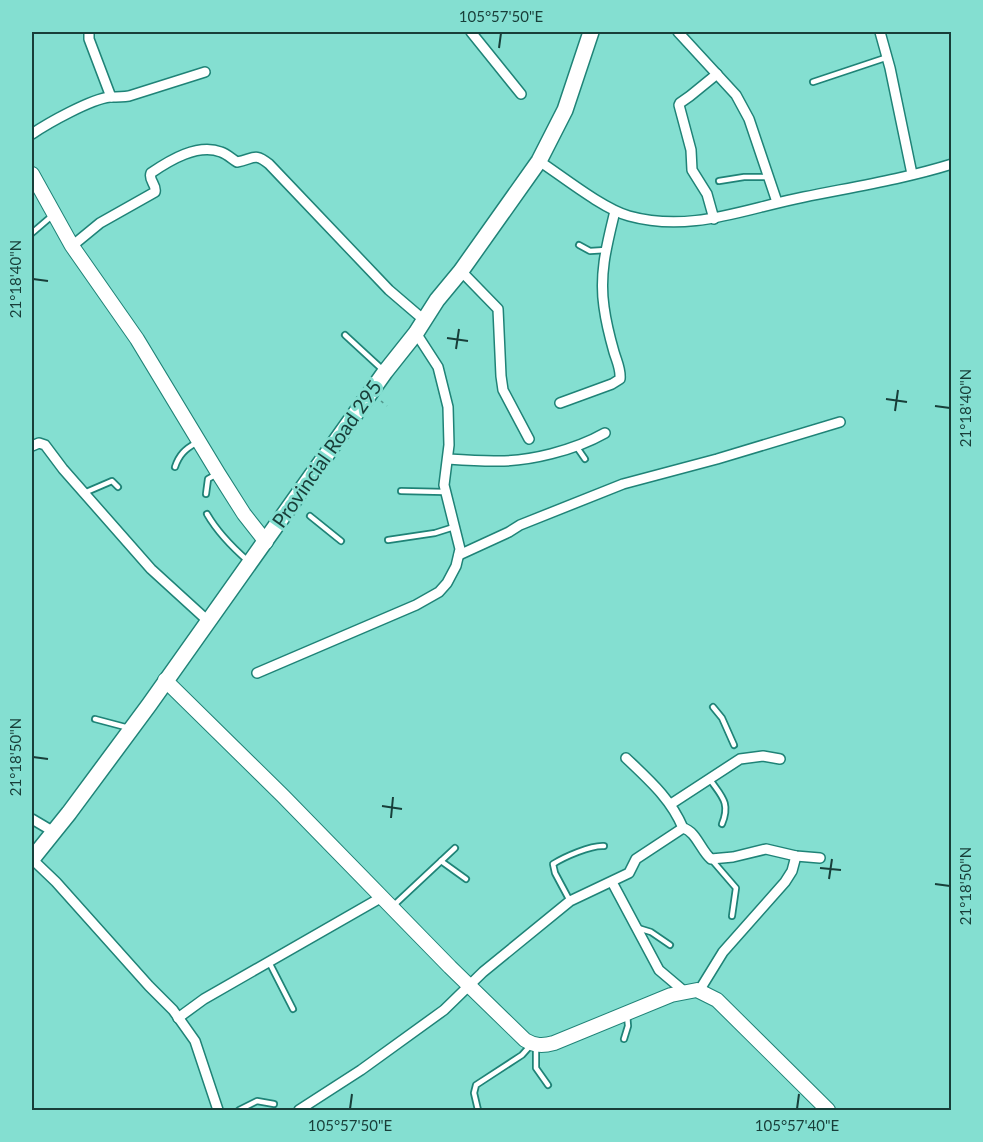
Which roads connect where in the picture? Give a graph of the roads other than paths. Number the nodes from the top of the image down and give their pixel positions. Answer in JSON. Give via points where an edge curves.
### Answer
{"nodes":[{"id":1,"x":89,"y":32,"type":"edge"},
{"id":2,"x":471,"y":32,"type":"edge"},
{"id":3,"x":591,"y":32,"type":"edge"},
{"id":4,"x":678,"y":32,"type":"edge"},
{"id":5,"x":880,"y":32,"type":"edge"},
{"id":6,"x":888,"y":57,"type":"junction"},
{"id":7,"x":205,"y":72,"type":"dead end"},
{"id":8,"x":717,"y":74,"type":"junction"},
{"id":9,"x":813,"y":82,"type":"dead end"},
{"id":10,"x":522,"y":94,"type":"dead end"},
{"id":11,"x":111,"y":97,"type":"junction"},
{"id":12,"x":32,"y":134,"type":"edge"},
{"id":13,"x":539,"y":160,"type":"junction"},
{"id":14,"x":951,"y":164,"type":"edge"},
{"id":15,"x":32,"y":174,"type":"edge"},
{"id":16,"x":912,"y":174,"type":"junction"},
{"id":17,"x":768,"y":177,"type":"junction"},
{"id":18,"x":719,"y":181,"type":"dead end"},
{"id":19,"x":777,"y":202,"type":"junction"},
{"id":20,"x":615,"y":211,"type":"junction"},
{"id":21,"x":53,"y":215,"type":"junction"},
{"id":22,"x":714,"y":219,"type":"junction"},
{"id":23,"x":32,"y":233,"type":"edge"},
{"id":24,"x":72,"y":246,"type":"junction"},
{"id":25,"x":579,"y":246,"type":"dead end"},
{"id":26,"x":606,"y":250,"type":"junction"},
{"id":27,"x":461,"y":271,"type":"junction"},
{"id":28,"x":420,"y":326,"type":"junction"},
{"id":29,"x":345,"y":335,"type":"dead end"},
{"id":30,"x":385,"y":372,"type":"junction"},
{"id":31,"x":560,"y":403,"type":"dead end"},
{"id":32,"x":840,"y":422,"type":"dead end"},
{"id":33,"x":605,"y":433,"type":"dead end"},
{"id":34,"x":529,"y":439,"type":"dead end"},
{"id":35,"x":199,"y":442,"type":"junction"},
{"id":36,"x":32,"y":446,"type":"edge"},
{"id":37,"x":576,"y":446,"type":"junction"},
{"id":38,"x":448,"y":459,"type":"junction"},
{"id":39,"x":585,"y":459,"type":"dead end"},
{"id":40,"x":175,"y":467,"type":"dead end"},
{"id":41,"x":218,"y":473,"type":"junction"},
{"id":42,"x":118,"y":487,"type":"dead end"},
{"id":43,"x":401,"y":491,"type":"dead end"},
{"id":44,"x":446,"y":492,"type":"junction"},
{"id":45,"x":84,"y":493,"type":"junction"},
{"id":46,"x":206,"y":494,"type":"dead end"},
{"id":47,"x":207,"y":514,"type":"dead end"},
{"id":48,"x":310,"y":516,"type":"dead end"},
{"id":49,"x":454,"y":527,"type":"junction"},
{"id":50,"x":388,"y":540,"type":"dead end"},
{"id":51,"x":341,"y":541,"type":"dead end"},
{"id":52,"x":266,"y":542,"type":"junction"},
{"id":53,"x":459,"y":555,"type":"junction"},
{"id":54,"x":250,"y":563,"type":"junction"},
{"id":55,"x":208,"y":621,"type":"junction"},
{"id":56,"x":257,"y":673,"type":"dead end"},
{"id":57,"x":165,"y":680,"type":"junction"},
{"id":58,"x":713,"y":706,"type":"dead end"},
{"id":59,"x":95,"y":719,"type":"dead end"},
{"id":60,"x":132,"y":729,"type":"junction"},
{"id":61,"x":734,"y":745,"type":"dead end"},
{"id":62,"x":627,"y":758,"type":"dead end"},
{"id":63,"x":780,"y":759,"type":"dead end"},
{"id":64,"x":710,"y":778,"type":"junction"},
{"id":65,"x":671,"y":804,"type":"junction"},
{"id":66,"x":32,"y":819,"type":"edge"},
{"id":67,"x":722,"y":824,"type":"dead end"},
{"id":68,"x":683,"y":828,"type":"junction"},
{"id":69,"x":54,"y":832,"type":"junction"},
{"id":70,"x":604,"y":846,"type":"dead end"},
{"id":71,"x":455,"y":848,"type":"dead end"},
{"id":72,"x":796,"y":856,"type":"junction"},
{"id":73,"x":820,"y":858,"type":"dead end"},
{"id":74,"x":32,"y":859,"type":"edge"},
{"id":75,"x":711,"y":859,"type":"junction"},
{"id":76,"x":441,"y":861,"type":"junction"},
{"id":77,"x":466,"y":879,"type":"dead end"},
{"id":78,"x":612,"y":882,"type":"junction"},
{"id":79,"x":570,"y":901,"type":"junction"},
{"id":80,"x":386,"y":902,"type":"junction"},
{"id":81,"x":732,"y":916,"type":"dead end"},
{"id":82,"x":635,"y":927,"type":"junction"},
{"id":83,"x":670,"y":945,"type":"dead end"},
{"id":84,"x":269,"y":962,"type":"junction"},
{"id":85,"x":470,"y":986,"type":"junction"},
{"id":86,"x":699,"y":991,"type":"junction"},
{"id":87,"x":685,"y":992,"type":"junction"},
{"id":88,"x":292,"y":1009,"type":"dead end"},
{"id":89,"x":627,"y":1014,"type":"junction"},
{"id":90,"x":178,"y":1018,"type":"junction"},
{"id":91,"x":624,"y":1039,"type":"dead end"},
{"id":92,"x":534,"y":1044,"type":"junction"},
{"id":93,"x":548,"y":1085,"type":"dead end"},
{"id":94,"x":274,"y":1104,"type":"dead end"},
{"id":95,"x":218,"y":1110,"type":"edge"},
{"id":96,"x":239,"y":1110,"type":"edge"},
{"id":97,"x":299,"y":1110,"type":"edge"},
{"id":98,"x":478,"y":1110,"type":"edge"},
{"id":99,"x":828,"y":1110,"type":"edge"}],
"edges":[{"from":1,"to":11,"type":"street"},
{"from":2,"to":10,"type":"street"},
{"from":3,"to":13,"type":"main road","name":"Provincial Road 295","via":[[565,110]]},
{"from":4,"to":8,"type":"street"},
{"from":5,"to":6,"type":"street"},
{"from":6,"to":9,"type":"lane"},
{"from":6,"to":16,"type":"street"},
{"from":7,"to":11,"type":"street","via":[[129,96]]},
{"from":8,"to":17,"type":"street","via":[[736,95],[749,119]]},
{"from":8,"to":22,"type":"street","via":[[679,105],[692,170],[707,194]]},
{"from":11,"to":12,"type":"street","via":[[52,120]]},
{"from":13,"to":20,"type":"street"},
{"from":13,"to":27,"type":"main road","name":"Provincial Road 295"},
{"from":14,"to":16,"type":"street"},
{"from":15,"to":21,"type":"street"},
{"from":16,"to":19,"type":"street"},
{"from":17,"to":18,"type":"lane"},
{"from":17,"to":19,"type":"street"},
{"from":19,"to":22,"type":"street"},
{"from":20,"to":22,"type":"street","via":[[649,221]]},
{"from":20,"to":26,"type":"street"},
{"from":21,"to":23,"type":"lane"},
{"from":21,"to":24,"type":"street"},
{"from":24,"to":28,"type":"street","via":[[100,223],[155,192],[151,173],[176,159],[199,149],[221,152],[237,162],[259,156]]},
{"from":24,"to":35,"type":"street","via":[[137,339]]},
{"from":25,"to":26,"type":"lane","via":[[590,251]]},
{"from":26,"to":31,"type":"street","via":[[601,279],[604,308],[620,379]]},
{"from":27,"to":28,"type":"main road","name":"Provincial Road 295"},
{"from":27,"to":34,"type":"street","via":[[498,309],[503,390]]},
{"from":28,"to":30,"type":"main road","name":"Provincial Road 295"},
{"from":28,"to":38,"type":"street","via":[[438,367],[448,407]]},
{"from":29,"to":30,"type":"lane"},
{"from":30,"to":52,"type":"main road","name":"Provincial Road 295"},
{"from":32,"to":53,"type":"street","via":[[623,484],[520,525]]},
{"from":33,"to":37,"type":"street"},
{"from":35,"to":40,"type":"lane","via":[[185,450]]},
{"from":35,"to":41,"type":"street"},
{"from":36,"to":45,"type":"street","via":[[45,446]]},
{"from":37,"to":38,"type":"street","via":[[515,460]]},
{"from":37,"to":39,"type":"lane"},
{"from":38,"to":44,"type":"street"},
{"from":41,"to":46,"type":"lane","via":[[208,479]]},
{"from":41,"to":52,"type":"street"},
{"from":42,"to":45,"type":"lane","via":[[112,481]]},
{"from":43,"to":44,"type":"lane"},
{"from":44,"to":49,"type":"street"},
{"from":45,"to":55,"type":"street","via":[[151,569]]},
{"from":47,"to":54,"type":"lane","via":[[227,543]]},
{"from":48,"to":51,"type":"lane"},
{"from":49,"to":50,"type":"lane"},
{"from":49,"to":53,"type":"street"},
{"from":52,"to":54,"type":"main road","name":"Provincial Road 295"},
{"from":53,"to":56,"type":"street","via":[[439,592]]},
{"from":54,"to":55,"type":"main road","name":"Provincial Road 295"},
{"from":55,"to":57,"type":"main road","name":"Provincial Road 295"},
{"from":57,"to":60,"type":"main road","name":"Provincial Road 295"},
{"from":57,"to":80,"type":"street"},
{"from":58,"to":61,"type":"lane"},
{"from":59,"to":60,"type":"lane"},
{"from":60,"to":69,"type":"main road","name":"Provincial Road 295"},
{"from":62,"to":65,"type":"street"},
{"from":63,"to":64,"type":"street","via":[[738,755]]},
{"from":64,"to":65,"type":"street"},
{"from":64,"to":67,"type":"lane","via":[[726,803]]},
{"from":65,"to":68,"type":"street"},
{"from":66,"to":69,"type":"street"},
{"from":68,"to":75,"type":"street","via":[[689,830]]},
{"from":68,"to":78,"type":"street","via":[[636,859],[629,873]]},
{"from":69,"to":74,"type":"main road","name":"Provincial Road 295"},
{"from":70,"to":79,"type":"lane","via":[[553,864]]},
{"from":71,"to":76,"type":"lane"},
{"from":72,"to":73,"type":"street"},
{"from":72,"to":75,"type":"street","via":[[766,849]]},
{"from":72,"to":86,"type":"street","via":[[785,882],[723,952]]},
{"from":74,"to":90,"type":"street"},
{"from":75,"to":81,"type":"lane","via":[[736,888]]},
{"from":76,"to":77,"type":"lane"},
{"from":76,"to":80,"type":"lane"},
{"from":78,"to":79,"type":"street"},
{"from":78,"to":82,"type":"street"},
{"from":79,"to":85,"type":"street"},
{"from":80,"to":84,"type":"street"},
{"from":80,"to":85,"type":"street"},
{"from":82,"to":83,"type":"lane"},
{"from":82,"to":87,"type":"street","via":[[659,970]]},
{"from":84,"to":88,"type":"lane"},
{"from":84,"to":90,"type":"street"},
{"from":85,"to":92,"type":"street","via":[[525,1040]]},
{"from":85,"to":97,"type":"street","via":[[389,1050]]},
{"from":86,"to":87,"type":"street"},
{"from":86,"to":99,"type":"street","via":[[717,1000]]},
{"from":87,"to":89,"type":"street"},
{"from":89,"to":91,"type":"lane"},
{"from":89,"to":92,"type":"street","via":[[554,1043]]},
{"from":90,"to":95,"type":"street","via":[[195,1041]]},
{"from":92,"to":93,"type":"lane","via":[[536,1068]]},
{"from":92,"to":98,"type":"lane","via":[[476,1085]]},
{"from":94,"to":96,"type":"lane","via":[[256,1101]]}]}
